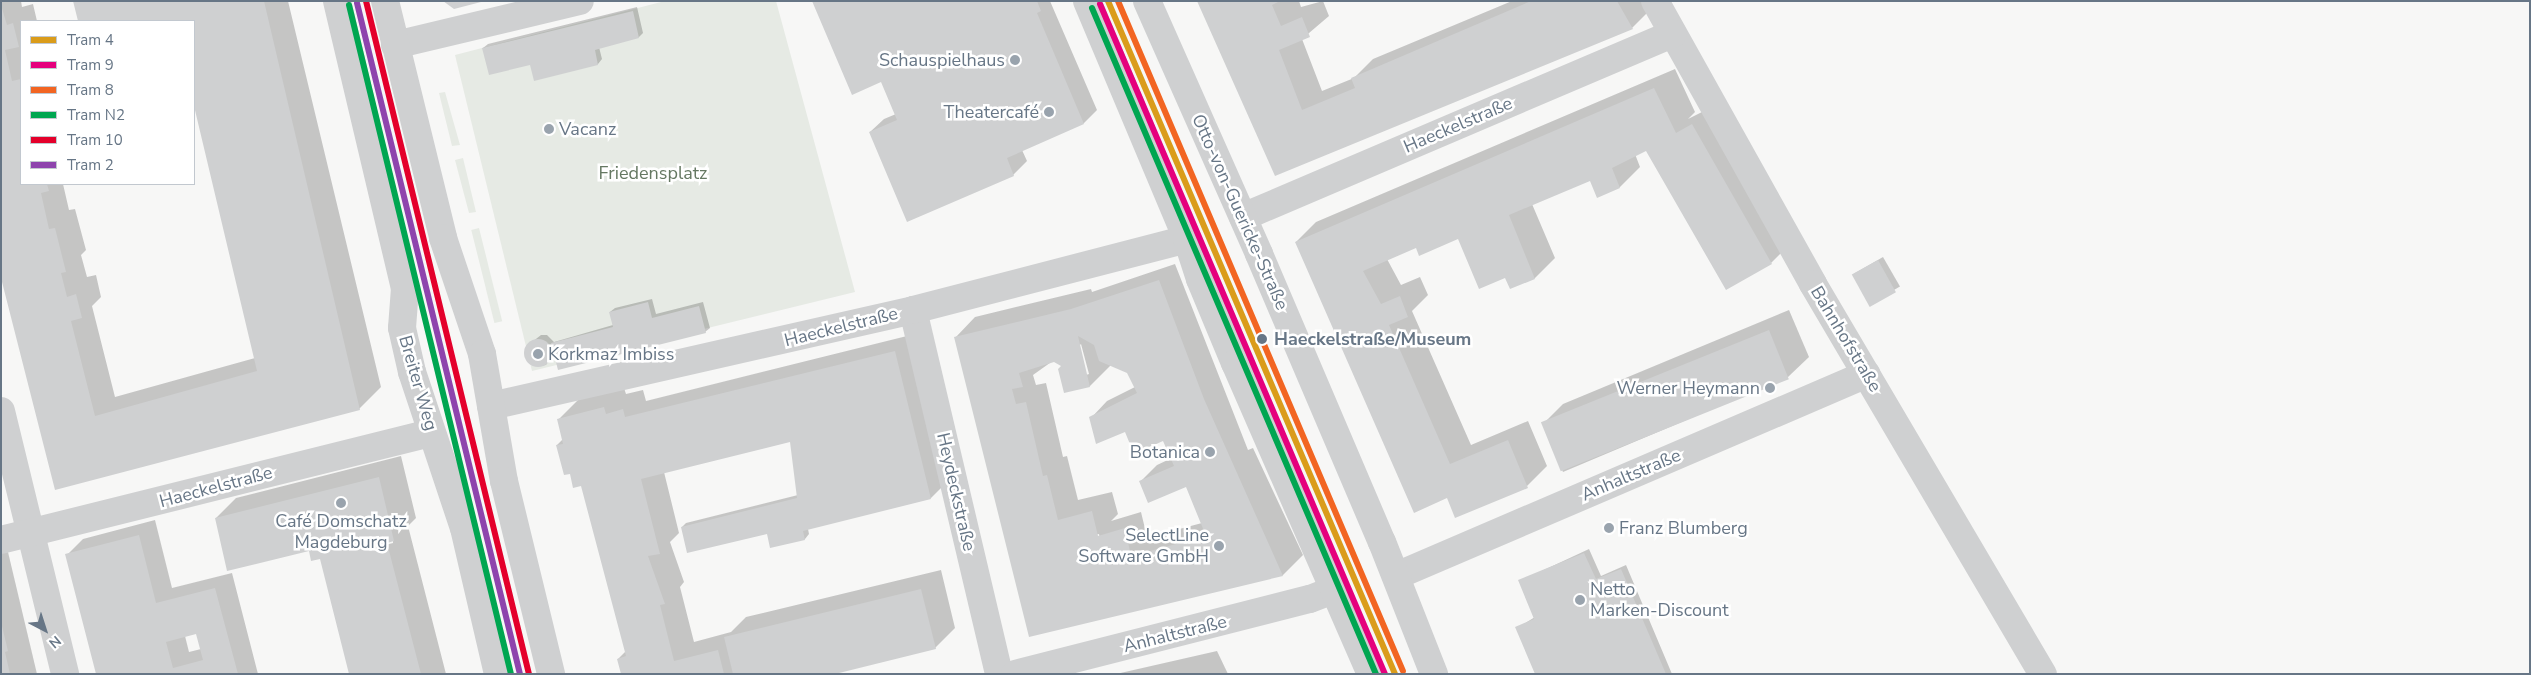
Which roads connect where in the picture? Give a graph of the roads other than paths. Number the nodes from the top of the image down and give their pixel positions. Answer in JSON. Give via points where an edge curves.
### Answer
{"nodes":[{"id":1,"x":337,"y":1,"type":"edge"},
{"id":2,"x":385,"y":1,"type":"edge"},
{"id":3,"x":580,"y":1,"type":"edge"},
{"id":4,"x":1087,"y":1,"type":"edge"},
{"id":5,"x":1147,"y":1,"type":"edge"},
{"id":6,"x":1655,"y":1,"type":"edge"},
{"id":7,"x":1673,"y":34,"type":"junction"},
{"id":8,"x":395,"y":44,"type":"junction"},
{"id":9,"x":1243,"y":216,"type":"junction"},
{"id":10,"x":1187,"y":239,"type":"junction"},
{"id":11,"x":913,"y":310,"type":"junction"},
{"id":12,"x":1867,"y":374,"type":"junction"},
{"id":13,"x":492,"y":406,"type":"junction"},
{"id":14,"x":1,"y":411,"type":"edge"},
{"id":15,"x":431,"y":433,"type":"junction"},
{"id":16,"x":31,"y":533,"type":"junction"},
{"id":17,"x":1,"y":540,"type":"edge"},
{"id":18,"x":1396,"y":576,"type":"junction"},
{"id":19,"x":1334,"y":590,"type":"junction"},
{"id":20,"x":65,"y":674,"type":"edge"},
{"id":21,"x":498,"y":674,"type":"edge"},
{"id":22,"x":551,"y":674,"type":"edge"},
{"id":23,"x":999,"y":674,"type":"edge"},
{"id":24,"x":1015,"y":674,"type":"edge"},
{"id":25,"x":1371,"y":674,"type":"edge"},
{"id":26,"x":1434,"y":674,"type":"edge"},
{"id":27,"x":2043,"y":674,"type":"edge"}],
"edges":[{"from":1,"to":15,"type":"street","name":"Breiter Weg","via":[[406,288],[402,328]]},
{"from":2,"to":8,"type":"street"},
{"from":3,"to":8,"type":"street"},
{"from":4,"to":10,"type":"street"},
{"from":5,"to":9,"type":"street","name":"Otto-von-Guericke-Straße"},
{"from":6,"to":7,"type":"street","name":"Bahnhofstraße"},
{"from":7,"to":9,"type":"street","name":"Haeckelstraße"},
{"from":7,"to":12,"type":"street","name":"Bahnhofstraße"},
{"from":8,"to":13,"type":"street","via":[[445,246],[482,354]]},
{"from":9,"to":18,"type":"street","name":"Otto-von-Guericke-Straße"},
{"from":10,"to":11,"type":"street","name":"Haeckelstraße"},
{"from":10,"to":19,"type":"street","via":[[1207,296]]},
{"from":11,"to":13,"type":"street","name":"Haeckelstraße"},
{"from":11,"to":23,"type":"street","name":"Heydeckstraße"},
{"from":12,"to":18,"type":"street","name":"Anhaltstraße"},
{"from":12,"to":27,"type":"street","name":"Bahnhofstraße"},
{"from":13,"to":22,"type":"street","via":[[504,481]]},
{"from":14,"to":16,"type":"street"},
{"from":15,"to":16,"type":"street","name":"Haeckelstraße"},
{"from":15,"to":21,"type":"street","name":"Breiter Weg","via":[[464,528]]},
{"from":16,"to":17,"type":"street","name":"Haeckelstraße"},
{"from":16,"to":20,"type":"street"},
{"from":18,"to":26,"type":"street","name":"Otto-von-Guericke-Straße"},
{"from":19,"to":24,"type":"street","name":"Anhaltstraße","via":[[1310,600]]},
{"from":19,"to":25,"type":"street"}]}
